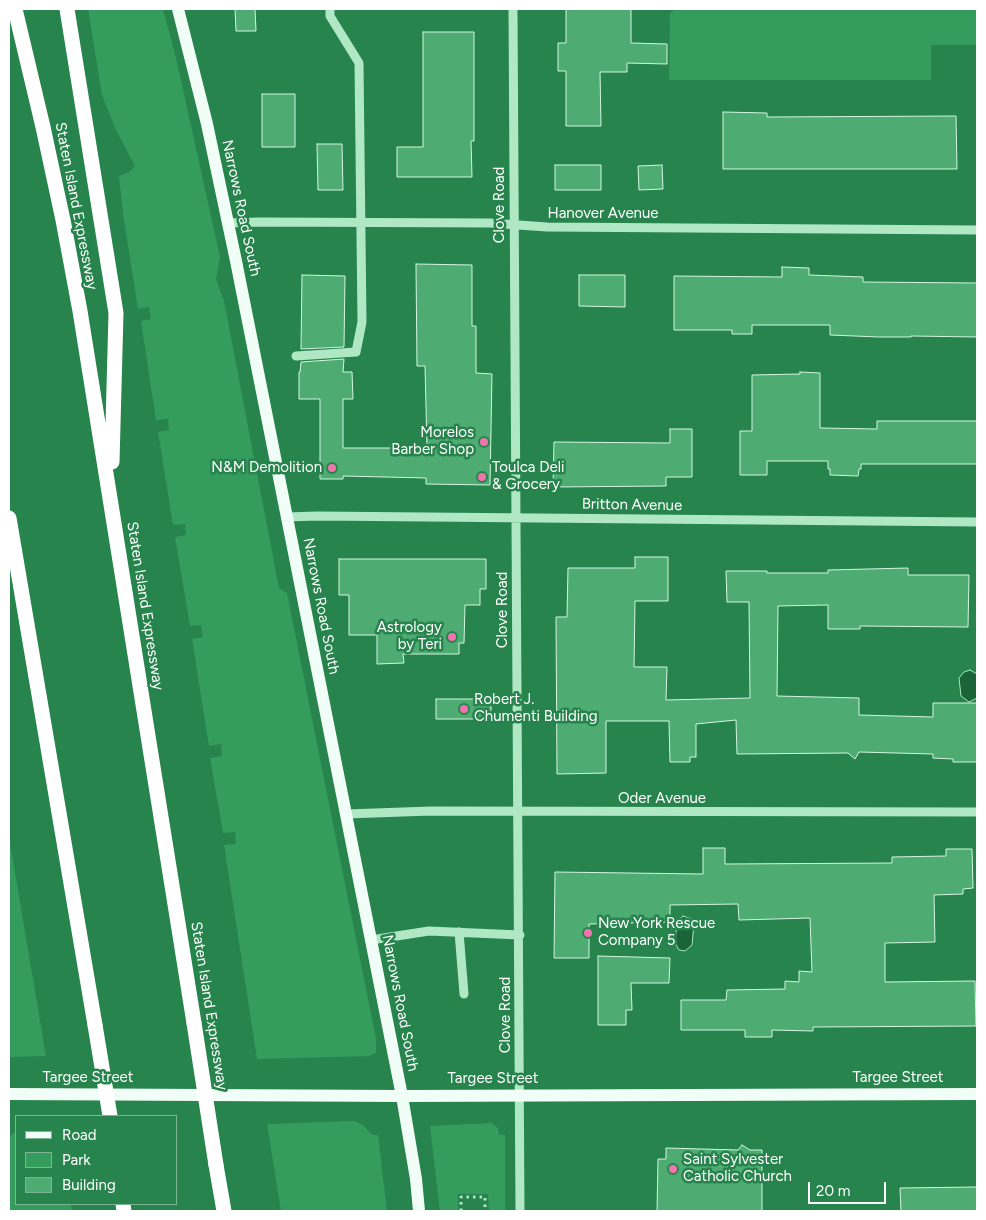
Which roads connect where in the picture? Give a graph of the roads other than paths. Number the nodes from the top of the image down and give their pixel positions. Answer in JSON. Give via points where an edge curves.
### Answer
{"nodes":[{"id":1,"x":14,"y":9,"type":"edge"},
{"id":2,"x":67,"y":9,"type":"edge"},
{"id":3,"x":178,"y":9,"type":"edge"},
{"id":4,"x":330,"y":9,"type":"edge"},
{"id":5,"x":513,"y":9,"type":"edge"},
{"id":6,"x":361,"y":222,"type":"junction"},
{"id":7,"x":229,"y":223,"type":"junction"},
{"id":8,"x":514,"y":225,"type":"junction"},
{"id":9,"x":977,"y":230,"type":"edge"},
{"id":10,"x":296,"y":356,"type":"dead end"},
{"id":11,"x":111,"y":500,"type":"junction"},
{"id":12,"x":287,"y":517,"type":"junction"},
{"id":13,"x":9,"y":518,"type":"edge"},
{"id":14,"x":516,"y":518,"type":"junction"},
{"id":15,"x":977,"y":522,"type":"edge"},
{"id":16,"x":518,"y":812,"type":"junction"},
{"id":17,"x":977,"y":812,"type":"edge"},
{"id":18,"x":346,"y":814,"type":"junction"},
{"id":19,"x":459,"y":932,"type":"junction"},
{"id":20,"x":520,"y":935,"type":"junction"},
{"id":21,"x":371,"y":940,"type":"junction"},
{"id":22,"x":464,"y":994,"type":"dead end"},
{"id":23,"x":9,"y":1094,"type":"edge"},
{"id":24,"x":977,"y":1094,"type":"edge"},
{"id":25,"x":521,"y":1095,"type":"junction"},
{"id":26,"x":402,"y":1096,"type":"junction"},
{"id":27,"x":110,"y":1115,"type":"edge"},
{"id":28,"x":224,"y":1211,"type":"edge"},
{"id":29,"x":419,"y":1211,"type":"edge"},
{"id":30,"x":520,"y":1211,"type":"edge"}],
"edges":[{"from":1,"to":11,"type":"highway","name":"Staten Island Expressway","via":[[63,220]]},
{"from":2,"to":11,"type":"highway","via":[[116,313]]},
{"from":3,"to":7,"type":"main road","name":"Narrows Road South"},
{"from":4,"to":6,"type":"street","via":[[330,16],[359,63]]},
{"from":5,"to":8,"type":"street","name":"Clove Road"},
{"from":6,"to":7,"type":"street","name":"Hanover Avenue"},
{"from":6,"to":8,"type":"street","name":"Hanover Avenue"},
{"from":6,"to":10,"type":"street","via":[[362,322],[356,352]]},
{"from":7,"to":12,"type":"main road","name":"Narrows Road South"},
{"from":8,"to":9,"type":"street","name":"Hanover Avenue"},
{"from":8,"to":14,"type":"street","name":"Clove Road"},
{"from":11,"to":28,"type":"highway","name":"Staten Island Expressway","bridge":true},
{"from":12,"to":14,"type":"street","name":"Britton Avenue"},
{"from":12,"to":18,"type":"main road","name":"Narrows Road South"},
{"from":13,"to":27,"type":"highway","bridge":true},
{"from":14,"to":15,"type":"street","name":"Britton Avenue"},
{"from":14,"to":16,"type":"street","name":"Clove Road"},
{"from":16,"to":17,"type":"street","name":"Oder Avenue"},
{"from":16,"to":18,"type":"street","name":"Oder Avenue"},
{"from":16,"to":20,"type":"street","name":"Clove Road"},
{"from":18,"to":21,"type":"main road","name":"Narrows Road South"},
{"from":19,"to":20,"type":"street"},
{"from":19,"to":21,"type":"street","via":[[429,931]]},
{"from":19,"to":22,"type":"street"},
{"from":20,"to":25,"type":"street","name":"Clove Road"},
{"from":21,"to":26,"type":"main road","name":"Narrows Road South"},
{"from":23,"to":26,"type":"main road","name":"Targee Street"},
{"from":24,"to":25,"type":"main road","name":"Targee Street"},
{"from":25,"to":26,"type":"main road","name":"Targee Street"},
{"from":25,"to":30,"type":"street","name":"Clove Road"},
{"from":26,"to":29,"type":"main road","name":"Narrows Road South"}]}
